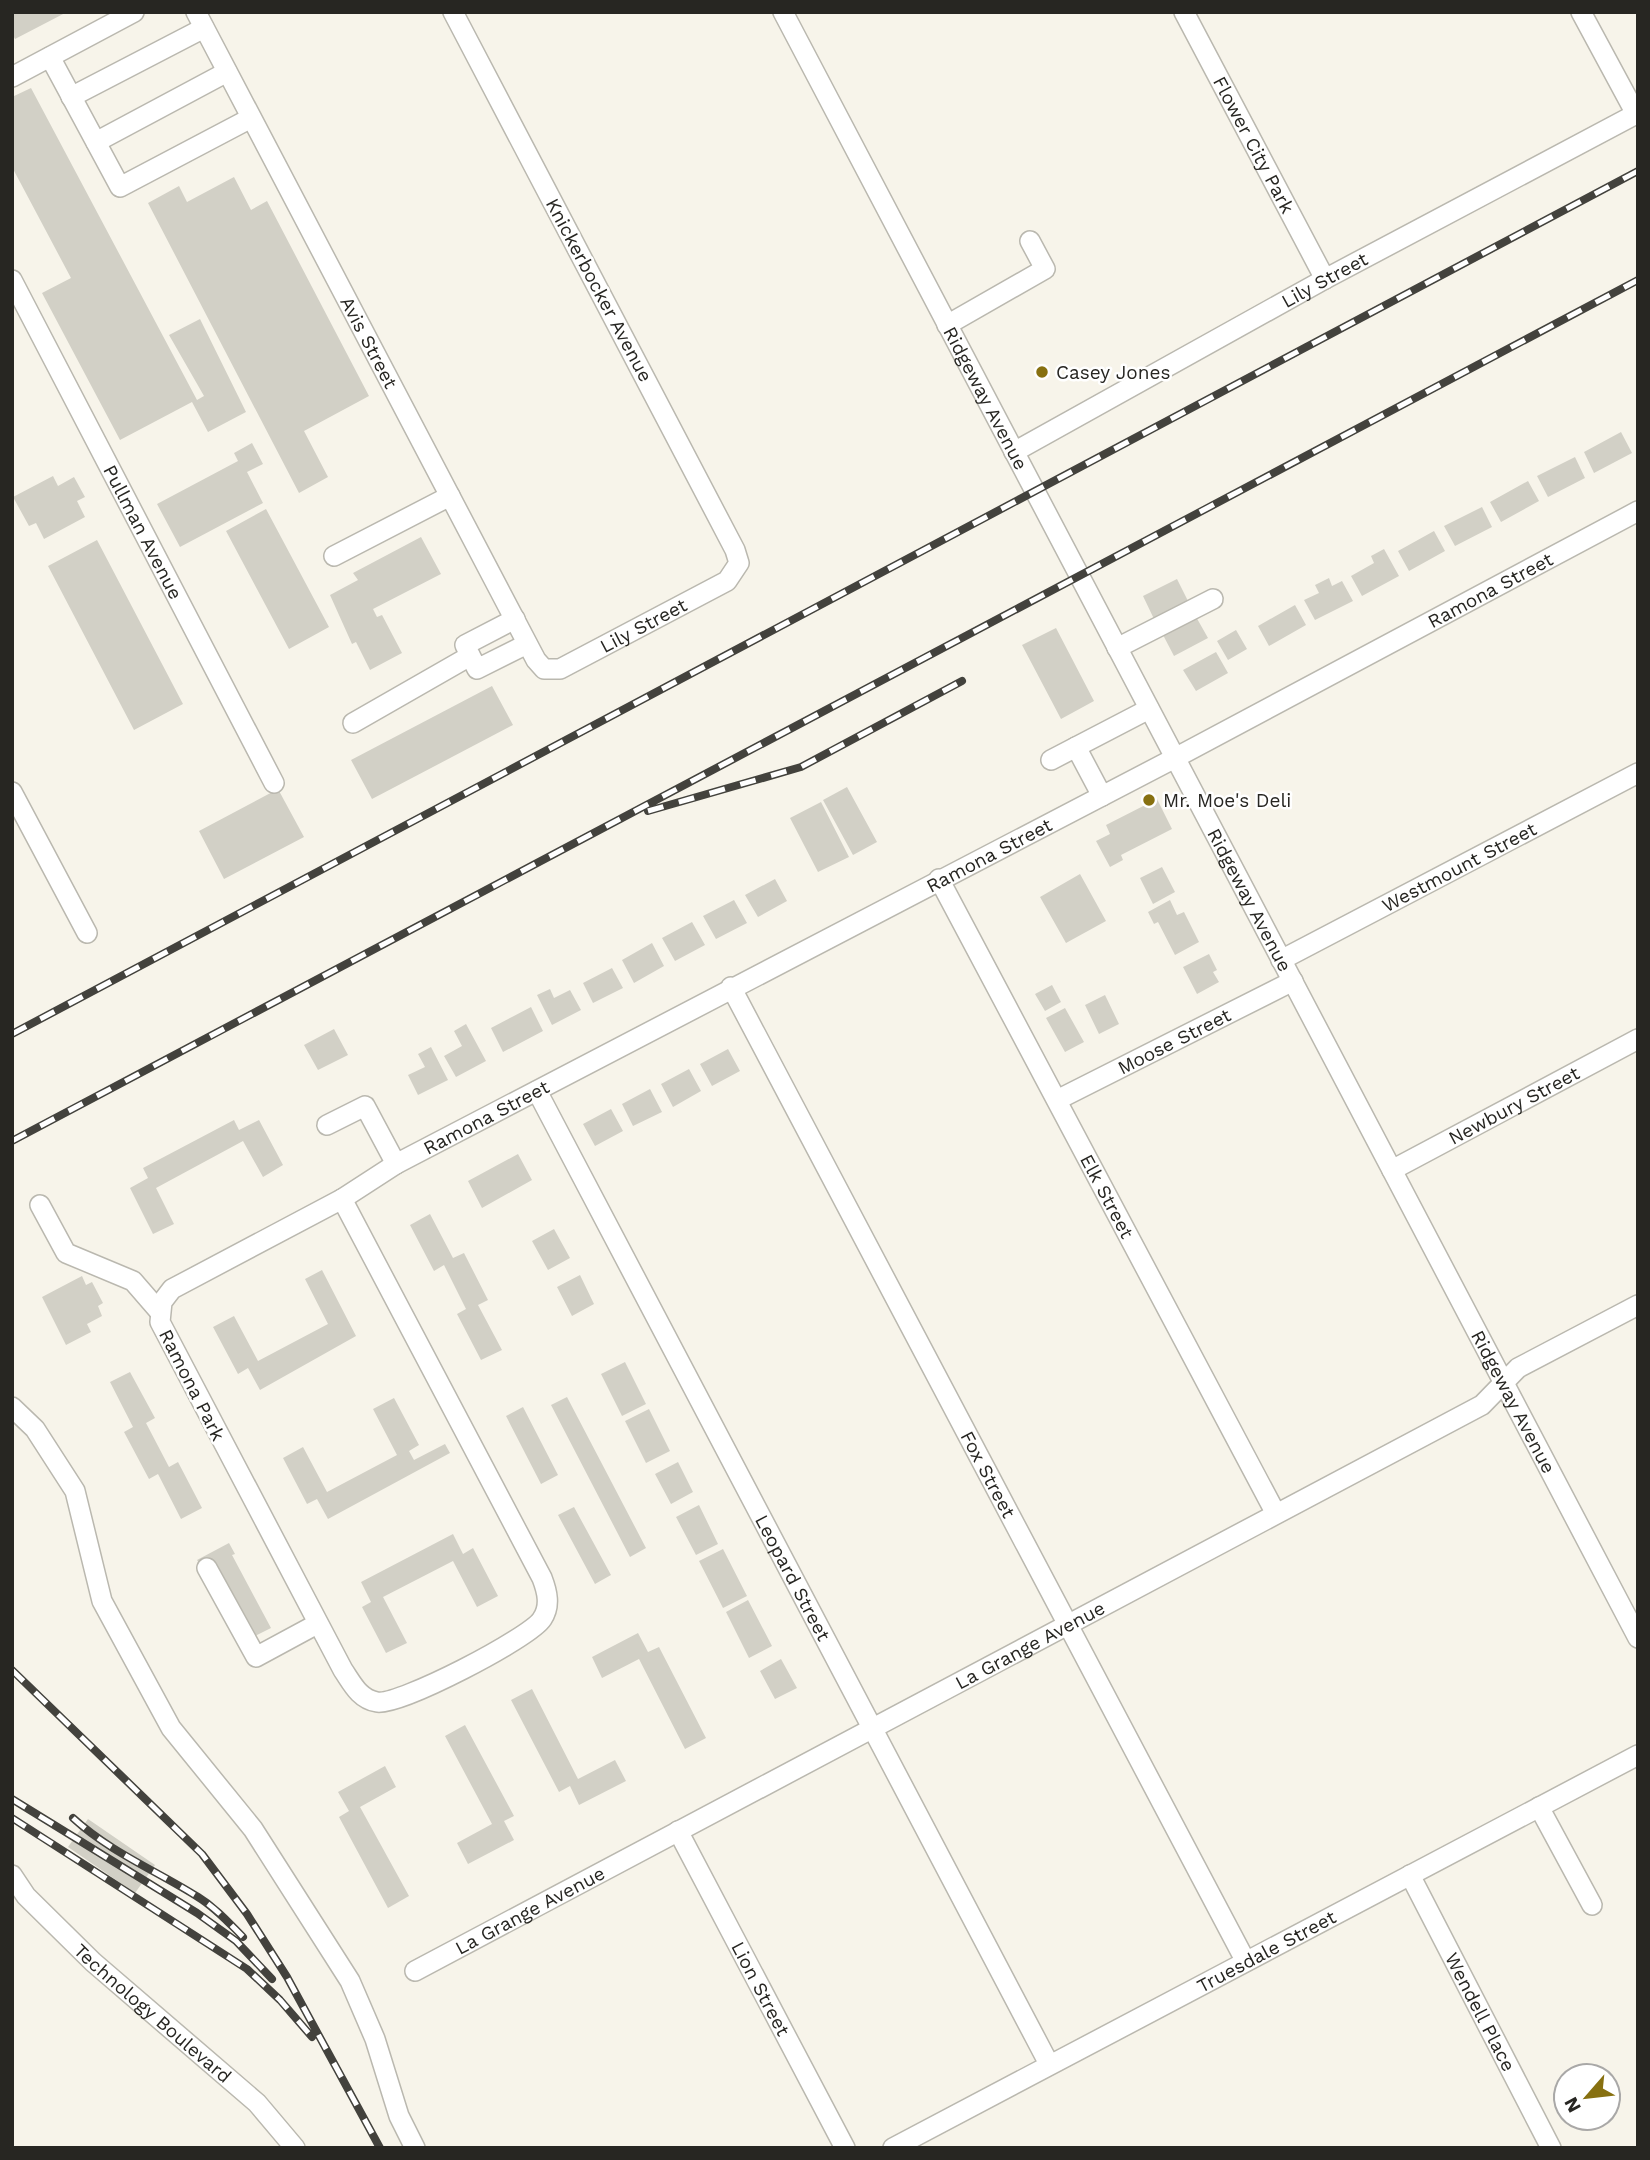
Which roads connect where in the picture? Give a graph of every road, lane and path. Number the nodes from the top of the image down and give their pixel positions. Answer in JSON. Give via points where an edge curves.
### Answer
{"nodes":[{"id":1,"x":135,"y":12,"type":"edge"},
{"id":2,"x":453,"y":12,"type":"edge"},
{"id":3,"x":783,"y":12,"type":"edge"},
{"id":4,"x":1184,"y":12,"type":"edge"},
{"id":5,"x":1581,"y":12,"type":"edge"},
{"id":6,"x":111,"y":18,"type":"edge"},
{"id":7,"x":200,"y":20,"type":"edge"},
{"id":8,"x":50,"y":57,"type":"junction"},
{"id":9,"x":227,"y":72,"type":"junction"},
{"id":10,"x":12,"y":77,"type":"edge"},
{"id":11,"x":71,"y":97,"type":"junction"},
{"id":12,"x":1637,"y":113,"type":"edge"},
{"id":13,"x":251,"y":118,"type":"junction"},
{"id":14,"x":96,"y":142,"type":"junction"},
{"id":15,"x":1030,"y":241,"type":"dead end"},
{"id":16,"x":1325,"y":279,"type":"junction"},
{"id":17,"x":12,"y":280,"type":"edge"},
{"id":18,"x":947,"y":325,"type":"junction"},
{"id":19,"x":1014,"y":452,"type":"junction"},
{"id":20,"x":450,"y":496,"type":"junction"},
{"id":21,"x":1638,"y":511,"type":"edge"},
{"id":22,"x":334,"y":556,"type":"dead end"},
{"id":23,"x":737,"y":569,"type":"joint"},
{"id":24,"x":1213,"y":598,"type":"dead end"},
{"id":25,"x":514,"y":619,"type":"junction"},
{"id":26,"x":527,"y":644,"type":"junction"},
{"id":27,"x":1117,"y":648,"type":"junction"},
{"id":28,"x":470,"y":656,"type":"junction"},
{"id":29,"x":544,"y":669,"type":"joint"},
{"id":30,"x":1149,"y":709,"type":"junction"},
{"id":31,"x":353,"y":723,"type":"dead end"},
{"id":32,"x":1076,"y":747,"type":"junction"},
{"id":33,"x":1175,"y":758,"type":"junction"},
{"id":34,"x":1051,"y":760,"type":"dead end"},
{"id":35,"x":1638,"y":773,"type":"edge"},
{"id":36,"x":274,"y":783,"type":"dead end"},
{"id":37,"x":12,"y":792,"type":"edge"},
{"id":38,"x":1102,"y":796,"type":"junction"},
{"id":39,"x":939,"y":879,"type":"junction"},
{"id":40,"x":88,"y":933,"type":"dead end"},
{"id":41,"x":1281,"y":960,"type":"junction"},
{"id":42,"x":1293,"y":981,"type":"junction"},
{"id":43,"x":731,"y":988,"type":"junction"},
{"id":44,"x":1638,"y":1040,"type":"edge"},
{"id":45,"x":537,"y":1091,"type":"junction"},
{"id":46,"x":1057,"y":1100,"type":"junction"},
{"id":47,"x":327,"y":1125,"type":"dead end"},
{"id":48,"x":396,"y":1164,"type":"junction"},
{"id":49,"x":1392,"y":1170,"type":"junction"},
{"id":50,"x":342,"y":1199,"type":"junction"},
{"id":51,"x":40,"y":1205,"type":"dead end"},
{"id":52,"x":1638,"y":1305,"type":"edge"},
{"id":53,"x":159,"y":1311,"type":"junction"},
{"id":54,"x":1502,"y":1383,"type":"junction"},
{"id":55,"x":12,"y":1407,"type":"edge"},
{"id":56,"x":1275,"y":1512,"type":"junction"},
{"id":57,"x":207,"y":1568,"type":"dead end"},
{"id":58,"x":1067,"y":1623,"type":"junction"},
{"id":59,"x":317,"y":1625,"type":"junction"},
{"id":60,"x":1638,"y":1638,"type":"edge"},
{"id":61,"x":872,"y":1728,"type":"junction"},
{"id":62,"x":1638,"y":1755,"type":"edge"},
{"id":63,"x":1539,"y":1807,"type":"junction"},
{"id":64,"x":678,"y":1831,"type":"junction"},
{"id":65,"x":12,"y":1875,"type":"edge"},
{"id":66,"x":1410,"y":1875,"type":"junction"},
{"id":67,"x":1592,"y":1905,"type":"dead end"},
{"id":68,"x":1245,"y":1961,"type":"junction"},
{"id":69,"x":415,"y":1971,"type":"dead end"},
{"id":70,"x":1049,"y":2064,"type":"junction"},
{"id":71,"x":295,"y":2148,"type":"edge"},
{"id":72,"x":415,"y":2148,"type":"edge"},
{"id":73,"x":845,"y":2148,"type":"edge"},
{"id":74,"x":893,"y":2148,"type":"edge"},
{"id":75,"x":1551,"y":2148,"type":"edge"}],
"edges":[{"from":1,"to":6,"type":"street"},
{"from":2,"to":23,"type":"street","name":"Knickerbocker Avenue","via":[[735,550]]},
{"from":3,"to":18,"type":"street","name":"Ridgeway Avenue"},
{"from":4,"to":16,"type":"street","name":"Flower City Park"},
{"from":5,"to":12,"type":"street"},
{"from":6,"to":8,"type":"street"},
{"from":7,"to":9,"type":"street","name":"Avis Street"},
{"from":7,"to":11,"type":"street"},
{"from":8,"to":10,"type":"street"},
{"from":8,"to":11,"type":"street"},
{"from":9,"to":13,"type":"street","name":"Avis Street"},
{"from":9,"to":14,"type":"street"},
{"from":11,"to":14,"type":"street"},
{"from":12,"to":16,"type":"street","name":"Lily Street"},
{"from":13,"to":14,"type":"street","via":[[121,187]]},
{"from":13,"to":20,"type":"street","name":"Avis Street"},
{"from":15,"to":18,"type":"street","via":[[1045,269]]},
{"from":16,"to":19,"type":"street","name":"Lily Street"},
{"from":17,"to":36,"type":"street","name":"Pullman Avenue"},
{"from":18,"to":19,"type":"street","name":"Ridgeway Avenue"},
{"from":19,"to":27,"type":"street","name":"Ridgeway Avenue"},
{"from":20,"to":22,"type":"street"},
{"from":20,"to":25,"type":"street","name":"Avis Street"},
{"from":21,"to":33,"type":"street","name":"Ramona Street"},
{"from":23,"to":29,"type":"street","name":"Lily Street","via":[[727,582],[560,669]]},
{"from":24,"to":27,"type":"street"},
{"from":25,"to":26,"type":"street","name":"Avis Street"},
{"from":25,"to":28,"type":"street","via":[[465,645]]},
{"from":26,"to":28,"type":"street","via":[[477,669]]},
{"from":26,"to":29,"type":"street","name":"Avis Street"},
{"from":27,"to":30,"type":"street","name":"Ridgeway Avenue"},
{"from":28,"to":31,"type":"street"},
{"from":30,"to":32,"type":"street"},
{"from":30,"to":33,"type":"street","name":"Ridgeway Avenue"},
{"from":32,"to":34,"type":"street"},
{"from":32,"to":38,"type":"street"},
{"from":33,"to":38,"type":"street","name":"Ramona Street"},
{"from":33,"to":41,"type":"street","name":"Ridgeway Avenue"},
{"from":35,"to":41,"type":"street","name":"Westmount Street"},
{"from":37,"to":40,"type":"street"},
{"from":38,"to":39,"type":"street","name":"Ramona Street"},
{"from":39,"to":43,"type":"street","name":"Ramona Street"},
{"from":39,"to":46,"type":"street","name":"Elk Street"},
{"from":41,"to":42,"type":"street","name":"Ridgeway Avenue"},
{"from":42,"to":46,"type":"street","name":"Moose Street"},
{"from":42,"to":49,"type":"street","name":"Ridgeway Avenue"},
{"from":43,"to":45,"type":"street","name":"Ramona Street"},
{"from":43,"to":58,"type":"street","name":"Fox Street"},
{"from":44,"to":49,"type":"street","name":"Newbury Street"},
{"from":45,"to":48,"type":"street","name":"Ramona Street"},
{"from":45,"to":61,"type":"street","name":"Leopard Street"},
{"from":46,"to":56,"type":"street","name":"Elk Street"},
{"from":47,"to":48,"type":"street","via":[[365,1106]]},
{"from":48,"to":50,"type":"street","name":"Ramona Street"},
{"from":49,"to":54,"type":"street","name":"Ridgeway Avenue"},
{"from":50,"to":53,"type":"street","name":"Ramona Park","via":[[172,1289]]},
{"from":50,"to":59,"type":"street","name":"Ramona Park","via":[[542,1578],[548,1600],[541,1621],[523,1636],[413,1694],[381,1703],[355,1688]]},
{"from":51,"to":53,"type":"street","via":[[66,1253],[133,1281]]},
{"from":52,"to":54,"type":"street","name":"La Grange Avenue","via":[[1518,1368]]},
{"from":53,"to":59,"type":"street","name":"Ramona Park","via":[[164,1332]]},
{"from":54,"to":56,"type":"street","name":"La Grange Avenue","via":[[1482,1405]]},
{"from":54,"to":60,"type":"street","name":"Ridgeway Avenue"},
{"from":55,"to":72,"type":"street","via":[[35,1429],[75,1491],[102,1601],[171,1728],[253,1829],[350,1981],[375,2039],[398,2116]]},
{"from":56,"to":58,"type":"street","name":"La Grange Avenue"},
{"from":57,"to":59,"type":"street","via":[[256,1657]]},
{"from":58,"to":61,"type":"street","name":"La Grange Avenue"},
{"from":58,"to":68,"type":"street","name":"Fox Street"},
{"from":61,"to":64,"type":"street","name":"La Grange Avenue"},
{"from":61,"to":70,"type":"street","name":"Leopard Street"},
{"from":62,"to":63,"type":"street","name":"Truesdale Street"},
{"from":63,"to":66,"type":"street","name":"Truesdale Street"},
{"from":63,"to":67,"type":"street"},
{"from":64,"to":69,"type":"street","name":"La Grange Avenue"},
{"from":64,"to":73,"type":"street","name":"Lion Street"},
{"from":65,"to":71,"type":"street","name":"Technology Boulevard","via":[[26,1896],[93,1962],[257,2103]]},
{"from":66,"to":68,"type":"street","name":"Truesdale Street"},
{"from":66,"to":75,"type":"street","name":"Wendell Place"},
{"from":68,"to":70,"type":"street","name":"Truesdale Street"},
{"from":70,"to":74,"type":"street","name":"Truesdale Street"}]}
